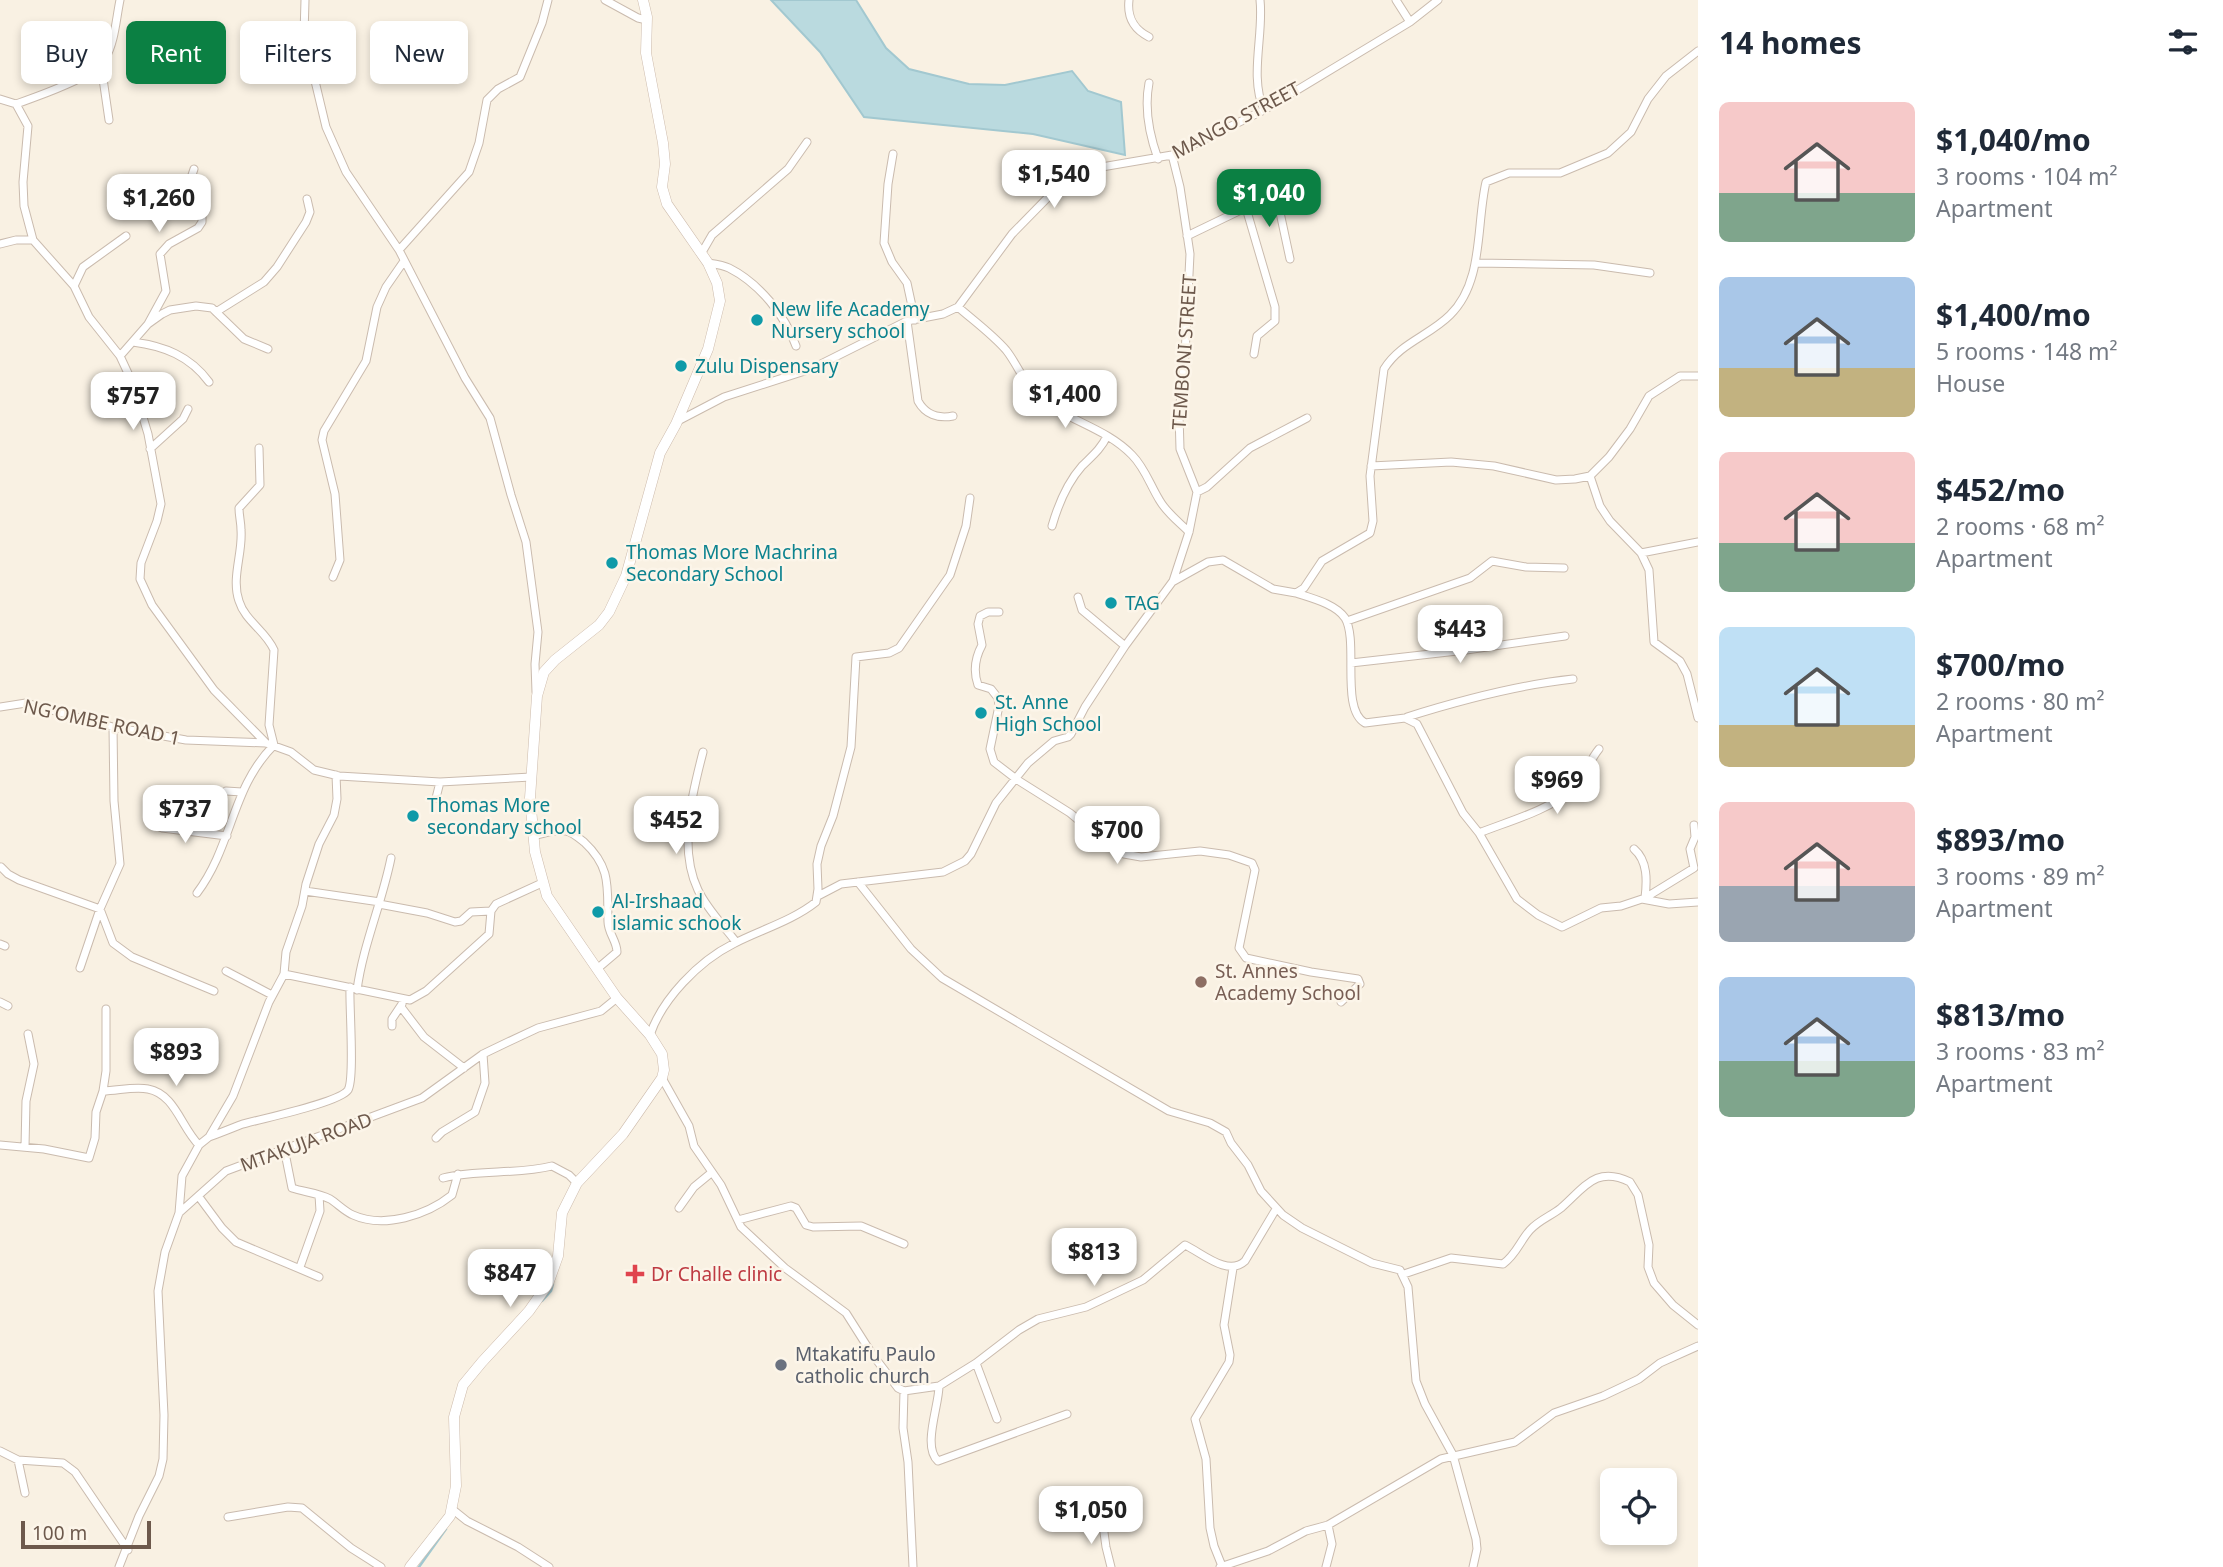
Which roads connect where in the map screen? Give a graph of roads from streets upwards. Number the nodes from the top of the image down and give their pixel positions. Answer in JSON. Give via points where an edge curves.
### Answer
{"nodes":[{"id":1,"x":120,"y":0,"type":"edge"},
{"id":2,"x":305,"y":0,"type":"edge"},
{"id":3,"x":548,"y":0,"type":"edge"},
{"id":4,"x":605,"y":0,"type":"edge"},
{"id":5,"x":643,"y":0,"type":"edge"},
{"id":6,"x":1129,"y":0,"type":"edge"},
{"id":7,"x":1260,"y":0,"type":"edge"},
{"id":8,"x":1396,"y":0,"type":"edge"},
{"id":9,"x":1438,"y":0,"type":"edge"},
{"id":10,"x":647,"y":20,"type":"junction"},
{"id":11,"x":1409,"y":22,"type":"junction"},
{"id":12,"x":1149,"y":37,"type":"dead end"},
{"id":13,"x":112,"y":41,"type":"edge"},
{"id":14,"x":1698,"y":51,"type":"edge"},
{"id":15,"x":1149,"y":83,"type":"dead end"},
{"id":16,"x":65,"y":84,"type":"edge"},
{"id":17,"x":104,"y":84,"type":"edge"},
{"id":18,"x":0,"y":99,"type":"edge"},
{"id":19,"x":16,"y":104,"type":"junction"},
{"id":20,"x":1264,"y":110,"type":"junction"},
{"id":21,"x":109,"y":120,"type":"dead end"},
{"id":22,"x":807,"y":142,"type":"dead end"},
{"id":23,"x":893,"y":154,"type":"dead end"},
{"id":24,"x":1172,"y":155,"type":"junction"},
{"id":25,"x":1158,"y":159,"type":"junction"},
{"id":26,"x":194,"y":169,"type":"dead end"},
{"id":27,"x":1290,"y":193,"type":"dead end"},
{"id":28,"x":1276,"y":194,"type":"junction"},
{"id":29,"x":307,"y":199,"type":"dead end"},
{"id":30,"x":1246,"y":208,"type":"junction"},
{"id":31,"x":127,"y":236,"type":"dead end"},
{"id":32,"x":1187,"y":236,"type":"junction"},
{"id":33,"x":33,"y":240,"type":"junction"},
{"id":34,"x":0,"y":244,"type":"edge"},
{"id":35,"x":399,"y":250,"type":"junction"},
{"id":36,"x":701,"y":254,"type":"junction"},
{"id":37,"x":1290,"y":259,"type":"dead end"},
{"id":38,"x":404,"y":261,"type":"junction"},
{"id":39,"x":708,"y":263,"type":"junction"},
{"id":40,"x":1475,"y":263,"type":"junction"},
{"id":41,"x":1650,"y":273,"type":"dead end"},
{"id":42,"x":74,"y":286,"type":"junction"},
{"id":43,"x":958,"y":306,"type":"junction"},
{"id":44,"x":216,"y":312,"type":"junction"},
{"id":45,"x":911,"y":321,"type":"junction"},
{"id":46,"x":149,"y":324,"type":"junction"},
{"id":47,"x":134,"y":342,"type":"junction"},
{"id":48,"x":796,"y":346,"type":"dead end"},
{"id":49,"x":268,"y":349,"type":"dead end"},
{"id":50,"x":1254,"y":354,"type":"dead end"},
{"id":51,"x":120,"y":356,"type":"junction"},
{"id":52,"x":1698,"y":366,"type":"edge"},
{"id":53,"x":1687,"y":374,"type":"junction"},
{"id":54,"x":1698,"y":376,"type":"edge"},
{"id":55,"x":209,"y":382,"type":"dead end"},
{"id":56,"x":188,"y":409,"type":"dead end"},
{"id":57,"x":953,"y":416,"type":"dead end"},
{"id":58,"x":1307,"y":418,"type":"dead end"},
{"id":59,"x":677,"y":421,"type":"junction"},
{"id":60,"x":1107,"y":436,"type":"junction"},
{"id":61,"x":259,"y":448,"type":"dead end"},
{"id":62,"x":150,"y":449,"type":"junction"},
{"id":63,"x":1371,"y":466,"type":"junction"},
{"id":64,"x":1590,"y":476,"type":"junction"},
{"id":65,"x":1197,"y":492,"type":"junction"},
{"id":66,"x":970,"y":498,"type":"dead end"},
{"id":67,"x":1052,"y":526,"type":"dead end"},
{"id":68,"x":1189,"y":532,"type":"junction"},
{"id":69,"x":1698,"y":542,"type":"edge"},
{"id":70,"x":1641,"y":553,"type":"junction"},
{"id":71,"x":1564,"y":568,"type":"dead end"},
{"id":72,"x":333,"y":577,"type":"dead end"},
{"id":73,"x":1173,"y":581,"type":"junction"},
{"id":74,"x":1296,"y":593,"type":"junction"},
{"id":75,"x":1078,"y":597,"type":"dead end"},
{"id":76,"x":999,"y":612,"type":"dead end"},
{"id":77,"x":1347,"y":621,"type":"junction"},
{"id":78,"x":1565,"y":636,"type":"dead end"},
{"id":79,"x":1125,"y":646,"type":"junction"},
{"id":80,"x":1351,"y":663,"type":"junction"},
{"id":81,"x":1573,"y":679,"type":"dead end"},
{"id":82,"x":537,"y":696,"type":"junction"},
{"id":83,"x":0,"y":707,"type":"edge"},
{"id":84,"x":1405,"y":718,"type":"junction"},
{"id":85,"x":1698,"y":718,"type":"edge"},
{"id":86,"x":113,"y":727,"type":"junction"},
{"id":87,"x":270,"y":744,"type":"junction"},
{"id":88,"x":1599,"y":749,"type":"dead end"},
{"id":89,"x":703,"y":752,"type":"dead end"},
{"id":90,"x":336,"y":775,"type":"junction"},
{"id":91,"x":1539,"y":776,"type":"dead end"},
{"id":92,"x":531,"y":777,"type":"junction"},
{"id":93,"x":1016,"y":779,"type":"junction"},
{"id":94,"x":440,"y":782,"type":"junction"},
{"id":95,"x":226,"y":791,"type":"dead end"},
{"id":96,"x":242,"y":792,"type":"junction"},
{"id":97,"x":436,"y":798,"type":"dead end"},
{"id":98,"x":1557,"y":799,"type":"junction"},
{"id":99,"x":153,"y":824,"type":"dead end"},
{"id":100,"x":1694,"y":825,"type":"dead end"},
{"id":101,"x":1479,"y":834,"type":"junction"},
{"id":102,"x":227,"y":836,"type":"junction"},
{"id":103,"x":533,"y":836,"type":"junction"},
{"id":104,"x":1634,"y":849,"type":"dead end"},
{"id":105,"x":391,"y":858,"type":"dead end"},
{"id":106,"x":1,"y":867,"type":"edge"},
{"id":107,"x":1696,"y":867,"type":"edge"},
{"id":108,"x":858,"y":882,"type":"junction"},
{"id":109,"x":542,"y":883,"type":"junction"},
{"id":110,"x":305,"y":891,"type":"junction"},
{"id":111,"x":197,"y":893,"type":"dead end"},
{"id":112,"x":818,"y":896,"type":"junction"},
{"id":113,"x":1645,"y":898,"type":"junction"},
{"id":114,"x":1698,"y":902,"type":"edge"},
{"id":115,"x":380,"y":903,"type":"junction"},
{"id":116,"x":100,"y":909,"type":"junction"},
{"id":117,"x":491,"y":911,"type":"junction"},
{"id":118,"x":736,"y":942,"type":"junction"},
{"id":119,"x":80,"y":968,"type":"dead end"},
{"id":120,"x":597,"y":969,"type":"junction"},
{"id":121,"x":226,"y":971,"type":"dead end"},
{"id":122,"x":284,"y":974,"type":"junction"},
{"id":123,"x":353,"y":989,"type":"junction"},
{"id":124,"x":215,"y":991,"type":"dead end"},
{"id":125,"x":272,"y":995,"type":"junction"},
{"id":126,"x":617,"y":998,"type":"junction"},
{"id":127,"x":0,"y":1002,"type":"edge"},
{"id":128,"x":1341,"y":1002,"type":"dead end"},
{"id":129,"x":402,"y":1004,"type":"junction"},
{"id":130,"x":8,"y":1006,"type":"dead end"},
{"id":131,"x":106,"y":1009,"type":"dead end"},
{"id":132,"x":392,"y":1026,"type":"dead end"},
{"id":133,"x":28,"y":1034,"type":"dead end"},
{"id":134,"x":650,"y":1035,"type":"junction"},
{"id":135,"x":483,"y":1055,"type":"junction"},
{"id":136,"x":464,"y":1068,"type":"junction"},
{"id":137,"x":662,"y":1078,"type":"junction"},
{"id":138,"x":103,"y":1091,"type":"junction"},
{"id":139,"x":209,"y":1137,"type":"junction"},
{"id":140,"x":436,"y":1138,"type":"dead end"},
{"id":141,"x":199,"y":1144,"type":"junction"},
{"id":142,"x":0,"y":1145,"type":"edge"},
{"id":143,"x":24,"y":1147,"type":"junction"},
{"id":144,"x":284,"y":1148,"type":"junction"},
{"id":145,"x":711,"y":1172,"type":"junction"},
{"id":146,"x":458,"y":1174,"type":"junction"},
{"id":147,"x":443,"y":1178,"type":"dead end"},
{"id":148,"x":577,"y":1183,"type":"junction"},
{"id":149,"x":319,"y":1195,"type":"junction"},
{"id":150,"x":199,"y":1197,"type":"junction"},
{"id":151,"x":679,"y":1208,"type":"dead end"},
{"id":152,"x":1276,"y":1209,"type":"junction"},
{"id":153,"x":179,"y":1213,"type":"junction"},
{"id":154,"x":738,"y":1220,"type":"junction"},
{"id":155,"x":904,"y":1244,"type":"dead end"},
{"id":156,"x":300,"y":1267,"type":"junction"},
{"id":157,"x":1233,"y":1268,"type":"junction"},
{"id":158,"x":1404,"y":1274,"type":"junction"},
{"id":159,"x":319,"y":1277,"type":"dead end"},
{"id":160,"x":1698,"y":1325,"type":"edge"},
{"id":161,"x":1698,"y":1346,"type":"edge"},
{"id":162,"x":975,"y":1363,"type":"junction"},
{"id":163,"x":939,"y":1386,"type":"junction"},
{"id":164,"x":904,"y":1391,"type":"junction"},
{"id":165,"x":1068,"y":1414,"type":"dead end"},
{"id":166,"x":997,"y":1419,"type":"dead end"},
{"id":167,"x":0,"y":1451,"type":"edge"},
{"id":168,"x":1453,"y":1455,"type":"junction"},
{"id":169,"x":18,"y":1460,"type":"junction"},
{"id":170,"x":25,"y":1493,"type":"dead end"},
{"id":171,"x":452,"y":1509,"type":"junction"},
{"id":172,"x":228,"y":1517,"type":"dead end"},
{"id":173,"x":1102,"y":1518,"type":"dead end"},
{"id":174,"x":1328,"y":1525,"type":"junction"},
{"id":175,"x":128,"y":1550,"type":"junction"},
{"id":176,"x":119,"y":1567,"type":"edge"},
{"id":177,"x":381,"y":1567,"type":"edge"},
{"id":178,"x":410,"y":1567,"type":"edge"},
{"id":179,"x":549,"y":1567,"type":"edge"},
{"id":180,"x":913,"y":1567,"type":"edge"},
{"id":181,"x":1111,"y":1567,"type":"edge"},
{"id":182,"x":1221,"y":1567,"type":"edge"},
{"id":183,"x":1326,"y":1567,"type":"edge"},
{"id":184,"x":1473,"y":1567,"type":"edge"}],
"edges":[{"from":1,"to":13,"type":"street"},
{"from":2,"to":35,"type":"street","via":[[304,35],[326,127],[346,172]]},
{"from":3,"to":35,"type":"street","via":[[520,76],[487,100],[480,143],[469,172]]},
{"from":4,"to":10,"type":"street"},
{"from":5,"to":10,"type":"street"},
{"from":6,"to":12,"type":"street","via":[[1131,22]]},
{"from":7,"to":20,"type":"street","via":[[1259,100]]},
{"from":8,"to":11,"type":"street"},
{"from":9,"to":11,"type":"street","name":"MANGO STREET"},
{"from":10,"to":36,"type":"street","via":[[646,52],[664,154],[662,187],[667,204]]},
{"from":11,"to":20,"type":"street","name":"MANGO STREET"},
{"from":14,"to":40,"type":"street","via":[[1666,76],[1631,132],[1608,153],[1560,173],[1509,173],[1486,182]]},
{"from":15,"to":25,"type":"street","via":[[1147,112]]},
{"from":16,"to":19,"type":"street"},
{"from":17,"to":21,"type":"street"},
{"from":18,"to":19,"type":"street"},
{"from":19,"to":33,"type":"street","via":[[29,126],[23,182]]},
{"from":20,"to":24,"type":"street","name":"MANGO STREET"},
{"from":22,"to":36,"type":"street","via":[[788,169],[712,235]]},
{"from":23,"to":45,"type":"street","via":[[884,243],[907,283]]},
{"from":24,"to":25,"type":"street","name":"MANGO STREET"},
{"from":24,"to":32,"type":"street","name":"TEMBONI STREET"},
{"from":25,"to":43,"type":"street","name":"MANGO STREET","via":[[1096,168],[1060,185],[1012,234]]},
{"from":26,"to":46,"type":"street","via":[[187,190],[202,222],[160,254],[166,291]]},
{"from":27,"to":28,"type":"street"},
{"from":28,"to":30,"type":"street"},
{"from":28,"to":37,"type":"street"},
{"from":29,"to":44,"type":"street","via":[[310,212],[306,222],[271,275]]},
{"from":30,"to":32,"type":"street"},
{"from":30,"to":50,"type":"street","via":[[1275,316],[1257,336]]},
{"from":31,"to":42,"type":"street","via":[[83,267]]},
{"from":32,"to":65,"type":"street","name":"TEMBONI STREET","via":[[1190,274],[1178,430],[1180,449]]},
{"from":33,"to":34,"type":"street"},
{"from":33,"to":42,"type":"street"},
{"from":35,"to":38,"type":"street"},
{"from":36,"to":39,"type":"street"},
{"from":38,"to":72,"type":"street","via":[[377,307],[366,361],[321,440],[335,494],[340,560]]},
{"from":38,"to":82,"type":"street","via":[[490,418],[526,542],[538,632]]},
{"from":39,"to":48,"type":"street","via":[[729,267],[770,302]]},
{"from":39,"to":59,"type":"street","via":[[717,283],[718,316]]},
{"from":40,"to":41,"type":"street","via":[[1594,265]]},
{"from":40,"to":63,"type":"street","via":[[1459,304],[1449,316],[1392,356],[1384,369]]},
{"from":42,"to":51,"type":"street","via":[[89,317]]},
{"from":43,"to":45,"type":"street"},
{"from":43,"to":60,"type":"street","via":[[995,338],[1038,397]]},
{"from":44,"to":46,"type":"street","via":[[207,306],[170,310]]},
{"from":44,"to":49,"type":"street","via":[[244,339]]},
{"from":45,"to":57,"type":"street","via":[[918,401],[923,411]]},
{"from":45,"to":59,"type":"street","via":[[811,369],[724,397]]},
{"from":46,"to":47,"type":"street"},
{"from":47,"to":51,"type":"street"},
{"from":47,"to":55,"type":"street","via":[[173,352],[195,365]]},
{"from":51,"to":62,"type":"street","via":[[133,384]]},
{"from":52,"to":53,"type":"street"},
{"from":53,"to":54,"type":"street"},
{"from":53,"to":64,"type":"street","via":[[1649,396],[1616,448]]},
{"from":56,"to":62,"type":"street"},
{"from":58,"to":65,"type":"street","via":[[1250,448]]},
{"from":59,"to":82,"type":"street","via":[[660,453],[626,576],[609,612],[544,671]]},
{"from":60,"to":67,"type":"street","via":[[1064,493]]},
{"from":60,"to":68,"type":"street","via":[[1132,454],[1159,501]]},
{"from":61,"to":87,"type":"street","via":[[260,485],[239,508],[237,567],[239,601],[274,650]]},
{"from":62,"to":87,"type":"street","via":[[161,503],[140,579],[152,605],[214,690]]},
{"from":63,"to":64,"type":"street","via":[[1451,462],[1556,480]]},
{"from":63,"to":74,"type":"street","via":[[1370,533],[1322,561]]},
{"from":64,"to":70,"type":"street","via":[[1610,522]]},
{"from":65,"to":68,"type":"street"},
{"from":66,"to":112,"type":"street","via":[[950,575],[899,648],[856,657],[851,747],[817,864]]},
{"from":68,"to":73,"type":"street"},
{"from":69,"to":70,"type":"street"},
{"from":70,"to":85,"type":"street","via":[[1649,570],[1654,642],[1680,661]]},
{"from":71,"to":77,"type":"street","via":[[1492,561],[1470,578]]},
{"from":73,"to":74,"type":"street","via":[[1208,562],[1223,560],[1273,589]]},
{"from":73,"to":79,"type":"street"},
{"from":74,"to":77,"type":"street","via":[[1336,609]]},
{"from":75,"to":79,"type":"street","via":[[1082,610]]},
{"from":76,"to":93,"type":"street","via":[[988,612],[979,619],[982,645],[975,676],[978,685],[991,689],[998,698],[990,756]]},
{"from":77,"to":80,"type":"street"},
{"from":78,"to":80,"type":"street"},
{"from":79,"to":93,"type":"street","via":[[1071,734],[1041,751]]},
{"from":80,"to":84,"type":"street","via":[[1355,713],[1361,721]]},
{"from":81,"to":84,"type":"street","via":[[1463,700]]},
{"from":82,"to":92,"type":"street"},
{"from":83,"to":86,"type":"street","name":"NG’OMBE ROAD 1","via":[[26,704]]},
{"from":84,"to":101,"type":"street","via":[[1417,724],[1463,813]]},
{"from":86,"to":87,"type":"street","name":"NG’OMBE ROAD 1","via":[[186,740]]},
{"from":86,"to":116,"type":"street","via":[[120,864]]},
{"from":87,"to":90,"type":"street","name":"NG’OMBE ROAD 1","via":[[291,752],[314,770]]},
{"from":87,"to":96,"type":"street"},
{"from":88,"to":98,"type":"street","via":[[1574,788]]},
{"from":89,"to":118,"type":"street","via":[[688,832],[691,866],[705,902]]},
{"from":90,"to":94,"type":"street","name":"NG’OMBE ROAD 1"},
{"from":90,"to":110,"type":"street","via":[[334,815],[319,844]]},
{"from":91,"to":98,"type":"street"},
{"from":92,"to":94,"type":"street","name":"NG’OMBE ROAD 1"},
{"from":92,"to":103,"type":"street"},
{"from":93,"to":108,"type":"street","via":[[996,803],[971,854],[956,867],[929,875]]},
{"from":93,"to":128,"type":"street","via":[[1124,854],[1141,857],[1200,851],[1252,863],[1255,870],[1239,948],[1242,954],[1358,979],[1360,984]]},
{"from":94,"to":97,"type":"street"},
{"from":95,"to":96,"type":"street"},
{"from":96,"to":102,"type":"street"},
{"from":98,"to":101,"type":"street"},
{"from":99,"to":102,"type":"street"},
{"from":100,"to":107,"type":"street","via":[[1689,849]]},
{"from":101,"to":113,"type":"street","via":[[1517,899],[1552,923],[1565,926],[1601,908]]},
{"from":102,"to":111,"type":"street","via":[[211,875]]},
{"from":103,"to":109,"type":"street"},
{"from":103,"to":120,"type":"street","via":[[570,833],[602,864],[610,901],[608,926],[617,952]]},
{"from":104,"to":113,"type":"street","via":[[1643,858]]},
{"from":105,"to":115,"type":"street"},
{"from":106,"to":116,"type":"street","via":[[19,880]]},
{"from":107,"to":113,"type":"street"},
{"from":108,"to":112,"type":"street","via":[[841,884]]},
{"from":108,"to":152,"type":"street","via":[[911,949],[942,978],[1169,1111],[1226,1132]]},
{"from":109,"to":117,"type":"street","via":[[496,904]]},
{"from":109,"to":120,"type":"street"},
{"from":110,"to":115,"type":"street"},
{"from":110,"to":122,"type":"street"},
{"from":112,"to":118,"type":"street","via":[[809,907]]},
{"from":113,"to":114,"type":"street","via":[[1669,904]]},
{"from":115,"to":117,"type":"street","via":[[455,922],[471,912]]},
{"from":115,"to":123,"type":"street"},
{"from":116,"to":119,"type":"street"},
{"from":116,"to":124,"type":"street","via":[[113,943],[132,957]]},
{"from":117,"to":129,"type":"street","via":[[489,934],[426,991]]},
{"from":118,"to":134,"type":"street","via":[[682,984],[662,1009]]},
{"from":120,"to":126,"type":"street"},
{"from":121,"to":125,"type":"street"},
{"from":122,"to":123,"type":"street"},
{"from":122,"to":125,"type":"street"},
{"from":123,"to":129,"type":"street"},
{"from":123,"to":139,"type":"street","via":[[348,1090],[315,1106]]},
{"from":125,"to":139,"type":"street","via":[[233,1096]]},
{"from":126,"to":134,"type":"street"},
{"from":126,"to":135,"type":"street","name":"MTAKUJA ROAD","via":[[601,1011],[538,1028]]},
{"from":127,"to":130,"type":"street"},
{"from":129,"to":132,"type":"street"},
{"from":129,"to":136,"type":"street","via":[[424,1038]]},
{"from":131,"to":138,"type":"street"},
{"from":133,"to":143,"type":"street","via":[[34,1064],[26,1101]]},
{"from":134,"to":137,"type":"street","via":[[662,1054]]},
{"from":135,"to":136,"type":"street","name":"MTAKUJA ROAD"},
{"from":135,"to":140,"type":"street","via":[[485,1083],[475,1112]]},
{"from":136,"to":144,"type":"street","name":"MTAKUJA ROAD","via":[[422,1098]]},
{"from":137,"to":145,"type":"street"},
{"from":137,"to":148,"type":"street","via":[[623,1134]]},
{"from":138,"to":141,"type":"street","via":[[145,1088],[162,1093]]},
{"from":138,"to":143,"type":"street","via":[[89,1158]]},
{"from":139,"to":141,"type":"street"},
{"from":141,"to":153,"type":"street","via":[[182,1176]]},
{"from":142,"to":143,"type":"street"},
{"from":144,"to":149,"type":"street","via":[[290,1185]]},
{"from":144,"to":150,"type":"street","name":"MTAKUJA ROAD","via":[[226,1171]]},
{"from":145,"to":151,"type":"street"},
{"from":145,"to":154,"type":"street"},
{"from":146,"to":147,"type":"street"},
{"from":146,"to":148,"type":"street","via":[[552,1167]]},
{"from":146,"to":149,"type":"street","via":[[452,1195],[415,1216],[355,1216]]},
{"from":148,"to":171,"type":"street","via":[[562,1213],[552,1278],[463,1385],[454,1417]]},
{"from":149,"to":156,"type":"street","via":[[320,1211]]},
{"from":150,"to":153,"type":"street","name":"MTAKUJA ROAD"},
{"from":150,"to":156,"type":"street","via":[[236,1242]]},
{"from":152,"to":157,"type":"street","via":[[1245,1261]]},
{"from":152,"to":158,"type":"street","via":[[1302,1228]]},
{"from":153,"to":175,"type":"street","via":[[165,1252],[159,1291],[163,1459]]},
{"from":154,"to":155,"type":"street","via":[[791,1206],[806,1225],[860,1226]]},
{"from":154,"to":164,"type":"street","via":[[746,1234],[785,1268],[846,1313],[872,1354]]},
{"from":156,"to":159,"type":"street"},
{"from":157,"to":162,"type":"street","via":[[1185,1245],[1143,1280],[1086,1307],[1038,1320]]},
{"from":157,"to":182,"type":"street","via":[[1224,1325],[1229,1362],[1195,1419],[1206,1459],[1210,1528]]},
{"from":158,"to":160,"type":"street","via":[[1451,1258],[1503,1264],[1530,1230],[1591,1179],[1610,1177],[1630,1182],[1638,1195],[1649,1245],[1648,1267],[1657,1289]]},
{"from":158,"to":168,"type":"street","via":[[1416,1381]]},
{"from":161,"to":168,"type":"street","via":[[1603,1396],[1554,1413],[1515,1442]]},
{"from":162,"to":163,"type":"street"},
{"from":162,"to":166,"type":"street"},
{"from":163,"to":164,"type":"street"},
{"from":163,"to":165,"type":"street","via":[[931,1446],[938,1461]]},
{"from":164,"to":180,"type":"street"},
{"from":167,"to":169,"type":"street"},
{"from":168,"to":174,"type":"street"},
{"from":168,"to":184,"type":"street","via":[[1476,1539]]},
{"from":169,"to":170,"type":"street"},
{"from":169,"to":175,"type":"street","via":[[62,1463],[75,1472]]},
{"from":171,"to":178,"type":"street","via":[[444,1527]]},
{"from":171,"to":179,"type":"street"},
{"from":172,"to":177,"type":"street","via":[[302,1508]]},
{"from":173,"to":181,"type":"street"},
{"from":174,"to":182,"type":"street"},
{"from":174,"to":183,"type":"street","via":[[1332,1544]]},
{"from":175,"to":176,"type":"street"}]}
